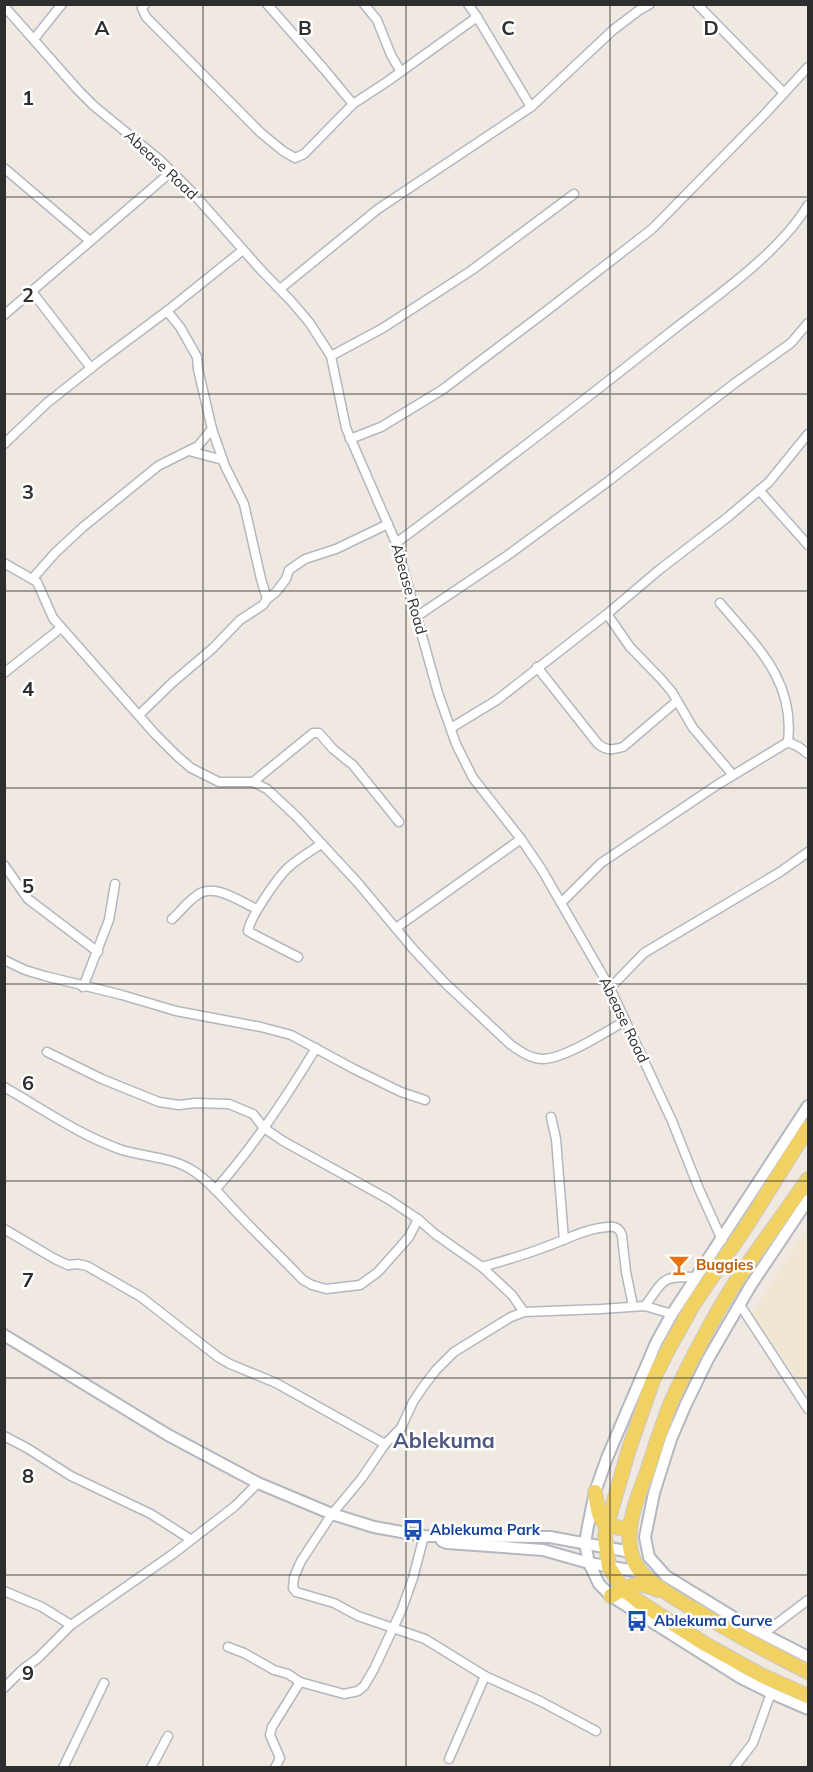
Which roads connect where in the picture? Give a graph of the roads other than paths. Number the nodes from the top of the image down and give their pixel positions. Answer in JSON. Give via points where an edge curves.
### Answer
{"nodes":[{"id":1,"x":62,"y":4,"type":"edge"},
{"id":2,"x":145,"y":4,"type":"edge"},
{"id":3,"x":267,"y":4,"type":"edge"},
{"id":4,"x":364,"y":4,"type":"edge"},
{"id":5,"x":468,"y":4,"type":"edge"},
{"id":6,"x":650,"y":4,"type":"edge"},
{"id":7,"x":697,"y":4,"type":"edge"},
{"id":8,"x":4,"y":6,"type":"edge"},
{"id":9,"x":477,"y":16,"type":"junction"},
{"id":10,"x":34,"y":39,"type":"junction"},
{"id":11,"x":808,"y":67,"type":"edge"},
{"id":12,"x":401,"y":72,"type":"junction"},
{"id":13,"x":784,"y":93,"type":"junction"},
{"id":14,"x":353,"y":104,"type":"junction"},
{"id":15,"x":531,"y":107,"type":"junction"},
{"id":16,"x":4,"y":168,"type":"edge"},
{"id":17,"x":171,"y":172,"type":"junction"},
{"id":18,"x":574,"y":194,"type":"dead end"},
{"id":19,"x":808,"y":206,"type":"edge"},
{"id":20,"x":90,"y":241,"type":"junction"},
{"id":21,"x":243,"y":249,"type":"junction"},
{"id":22,"x":280,"y":290,"type":"junction"},
{"id":23,"x":33,"y":293,"type":"junction"},
{"id":24,"x":167,"y":311,"type":"junction"},
{"id":25,"x":4,"y":315,"type":"edge"},
{"id":26,"x":808,"y":323,"type":"edge"},
{"id":27,"x":331,"y":356,"type":"junction"},
{"id":28,"x":91,"y":368,"type":"junction"},
{"id":29,"x":212,"y":429,"type":"junction"},
{"id":30,"x":808,"y":434,"type":"edge"},
{"id":31,"x":350,"y":439,"type":"junction"},
{"id":32,"x":4,"y":444,"type":"edge"},
{"id":33,"x":189,"y":451,"type":"junction"},
{"id":34,"x":223,"y":460,"type":"junction"},
{"id":35,"x":759,"y":490,"type":"junction"},
{"id":36,"x":388,"y":524,"type":"junction"},
{"id":37,"x":396,"y":543,"type":"junction"},
{"id":38,"x":808,"y":545,"type":"edge"},
{"id":39,"x":4,"y":563,"type":"edge"},
{"id":40,"x":33,"y":578,"type":"junction"},
{"id":41,"x":267,"y":599,"type":"junction"},
{"id":42,"x":720,"y":603,"type":"dead end"},
{"id":43,"x":607,"y":614,"type":"junction"},
{"id":44,"x":416,"y":617,"type":"junction"},
{"id":45,"x":61,"y":628,"type":"junction"},
{"id":46,"x":537,"y":667,"type":"junction"},
{"id":47,"x":4,"y":673,"type":"edge"},
{"id":48,"x":677,"y":701,"type":"junction"},
{"id":49,"x":139,"y":715,"type":"junction"},
{"id":50,"x":451,"y":728,"type":"junction"},
{"id":51,"x":788,"y":742,"type":"junction"},
{"id":52,"x":808,"y":754,"type":"edge"},
{"id":53,"x":733,"y":775,"type":"junction"},
{"id":54,"x":253,"y":782,"type":"junction"},
{"id":55,"x":399,"y":822,"type":"dead end"},
{"id":56,"x":520,"y":839,"type":"junction"},
{"id":57,"x":321,"y":844,"type":"junction"},
{"id":58,"x":808,"y":852,"type":"edge"},
{"id":59,"x":4,"y":865,"type":"edge"},
{"id":60,"x":116,"y":884,"type":"dead end"},
{"id":61,"x":561,"y":903,"type":"junction"},
{"id":62,"x":257,"y":909,"type":"junction"},
{"id":63,"x":172,"y":920,"type":"dead end"},
{"id":64,"x":396,"y":928,"type":"junction"},
{"id":65,"x":98,"y":952,"type":"junction"},
{"id":66,"x":298,"y":957,"type":"dead end"},
{"id":67,"x":4,"y":960,"type":"edge"},
{"id":68,"x":83,"y":987,"type":"junction"},
{"id":69,"x":609,"y":988,"type":"junction"},
{"id":70,"x":625,"y":1021,"type":"junction"},
{"id":71,"x":316,"y":1048,"type":"junction"},
{"id":72,"x":47,"y":1052,"type":"dead end"},
{"id":73,"x":4,"y":1088,"type":"edge"},
{"id":74,"x":425,"y":1100,"type":"dead end"},
{"id":75,"x":808,"y":1106,"type":"edge"},
{"id":76,"x":551,"y":1117,"type":"dead end"},
{"id":77,"x":264,"y":1128,"type":"junction"},
{"id":78,"x":808,"y":1128,"type":"edge"},
{"id":79,"x":808,"y":1179,"type":"edge"},
{"id":80,"x":215,"y":1190,"type":"junction"},
{"id":81,"x":808,"y":1200,"type":"edge"},
{"id":82,"x":418,"y":1219,"type":"junction"},
{"id":83,"x":4,"y":1229,"type":"edge"},
{"id":84,"x":564,"y":1240,"type":"junction"},
{"id":85,"x":722,"y":1240,"type":"junction"},
{"id":86,"x":482,"y":1267,"type":"junction"},
{"id":87,"x":697,"y":1277,"type":"junction"},
{"id":88,"x":740,"y":1305,"type":"junction"},
{"id":89,"x":633,"y":1306,"type":"junction"},
{"id":90,"x":645,"y":1306,"type":"junction"},
{"id":91,"x":524,"y":1312,"type":"junction"},
{"id":92,"x":672,"y":1314,"type":"junction"},
{"id":93,"x":4,"y":1335,"type":"edge"},
{"id":94,"x":662,"y":1346,"type":"junction"},
{"id":95,"x":679,"y":1401,"type":"junction"},
{"id":96,"x":808,"y":1409,"type":"edge"},
{"id":97,"x":4,"y":1436,"type":"edge"},
{"id":98,"x":385,"y":1444,"type":"junction"},
{"id":99,"x":258,"y":1483,"type":"junction"},
{"id":100,"x":595,"y":1492,"type":"junction"},
{"id":101,"x":332,"y":1514,"type":"junction"},
{"id":102,"x":607,"y":1525,"type":"junction"},
{"id":103,"x":630,"y":1528,"type":"junction"},
{"id":104,"x":429,"y":1537,"type":"junction"},
{"id":105,"x":190,"y":1539,"type":"junction"},
{"id":106,"x":585,"y":1543,"type":"junction"},
{"id":107,"x":606,"y":1546,"type":"junction"},
{"id":108,"x":631,"y":1552,"type":"junction"},
{"id":109,"x":589,"y":1563,"type":"junction"},
{"id":110,"x":609,"y":1567,"type":"junction"},
{"id":111,"x":641,"y":1572,"type":"junction"},
{"id":112,"x":4,"y":1591,"type":"edge"},
{"id":113,"x":617,"y":1592,"type":"junction"},
{"id":114,"x":671,"y":1595,"type":"junction"},
{"id":115,"x":808,"y":1600,"type":"edge"},
{"id":116,"x":71,"y":1625,"type":"junction"},
{"id":117,"x":392,"y":1629,"type":"junction"},
{"id":118,"x":763,"y":1634,"type":"junction"},
{"id":119,"x":228,"y":1647,"type":"dead end"},
{"id":120,"x":805,"y":1663,"type":"edge"},
{"id":121,"x":485,"y":1676,"type":"junction"},
{"id":122,"x":300,"y":1682,"type":"junction"},
{"id":123,"x":105,"y":1683,"type":"dead end"},
{"id":124,"x":4,"y":1688,"type":"edge"},
{"id":125,"x":771,"y":1693,"type":"junction"},
{"id":126,"x":808,"y":1696,"type":"edge"},
{"id":127,"x":808,"y":1709,"type":"edge"},
{"id":128,"x":596,"y":1731,"type":"dead end"},
{"id":129,"x":168,"y":1736,"type":"dead end"},
{"id":130,"x":449,"y":1759,"type":"dead end"},
{"id":131,"x":63,"y":1767,"type":"edge"},
{"id":132,"x":151,"y":1767,"type":"edge"},
{"id":133,"x":275,"y":1767,"type":"edge"},
{"id":134,"x":734,"y":1767,"type":"edge"}],
"edges":[{"from":1,"to":10,"type":"street"},
{"from":2,"to":14,"type":"street","via":[[142,8],[146,17],[261,133],[295,158],[304,154]]},
{"from":3,"to":14,"type":"street"},
{"from":4,"to":12,"type":"street","via":[[377,20]]},
{"from":5,"to":9,"type":"street"},
{"from":6,"to":15,"type":"street","via":[[613,30]]},
{"from":7,"to":13,"type":"street"},
{"from":8,"to":10,"type":"street","name":"Abease Road"},
{"from":9,"to":12,"type":"street"},
{"from":9,"to":15,"type":"street"},
{"from":10,"to":17,"type":"street","name":"Abease Road","via":[[94,106]]},
{"from":11,"to":13,"type":"street"},
{"from":12,"to":14,"type":"street"},
{"from":13,"to":31,"type":"street","via":[[643,236],[442,390],[381,427]]},
{"from":15,"to":22,"type":"street","via":[[378,209]]},
{"from":16,"to":20,"type":"street"},
{"from":17,"to":20,"type":"street"},
{"from":17,"to":21,"type":"street","name":"Abease Road"},
{"from":18,"to":27,"type":"street","via":[[472,270],[383,328]]},
{"from":19,"to":37,"type":"street","via":[[779,242],[736,280]]},
{"from":20,"to":23,"type":"street"},
{"from":21,"to":22,"type":"street","name":"Abease Road"},
{"from":21,"to":24,"type":"street"},
{"from":22,"to":27,"type":"street","name":"Abease Road","via":[[309,322]]},
{"from":23,"to":25,"type":"street"},
{"from":23,"to":28,"type":"street"},
{"from":24,"to":28,"type":"street"},
{"from":24,"to":29,"type":"street","via":[[197,357]]},
{"from":26,"to":44,"type":"street","via":[[791,343],[606,483]]},
{"from":27,"to":31,"type":"street","name":"Abease Road"},
{"from":28,"to":32,"type":"street"},
{"from":29,"to":33,"type":"street"},
{"from":29,"to":34,"type":"street"},
{"from":30,"to":35,"type":"street"},
{"from":31,"to":36,"type":"street","name":"Abease Road"},
{"from":33,"to":34,"type":"street"},
{"from":33,"to":40,"type":"street","via":[[168,460],[141,480],[69,540]]},
{"from":34,"to":41,"type":"street","via":[[244,504]]},
{"from":35,"to":38,"type":"street"},
{"from":35,"to":43,"type":"street"},
{"from":36,"to":37,"type":"street","name":"Abease Road"},
{"from":36,"to":41,"type":"street","via":[[305,559],[289,570],[286,579]]},
{"from":37,"to":44,"type":"street","name":"Abease Road"},
{"from":39,"to":40,"type":"street"},
{"from":40,"to":45,"type":"street"},
{"from":41,"to":49,"type":"street"},
{"from":42,"to":51,"type":"street","via":[[777,675],[789,711]]},
{"from":43,"to":46,"type":"street"},
{"from":43,"to":48,"type":"street"},
{"from":44,"to":50,"type":"street","name":"Abease Road"},
{"from":45,"to":47,"type":"street"},
{"from":45,"to":49,"type":"street"},
{"from":46,"to":48,"type":"street","via":[[604,749],[623,747]]},
{"from":46,"to":50,"type":"street","via":[[496,700]]},
{"from":48,"to":53,"type":"street","via":[[701,739]]},
{"from":49,"to":54,"type":"street","via":[[195,770],[219,782]]},
{"from":50,"to":56,"type":"street","name":"Abease Road","via":[[473,778]]},
{"from":51,"to":52,"type":"street"},
{"from":51,"to":53,"type":"street"},
{"from":53,"to":61,"type":"street","via":[[601,863]]},
{"from":54,"to":55,"type":"street","via":[[313,733],[319,733],[353,765]]},
{"from":54,"to":57,"type":"street","via":[[284,804]]},
{"from":56,"to":61,"type":"street","name":"Abease Road"},
{"from":56,"to":64,"type":"street"},
{"from":57,"to":62,"type":"street","via":[[289,866]]},
{"from":57,"to":64,"type":"street"},
{"from":58,"to":69,"type":"street","via":[[644,953]]},
{"from":59,"to":65,"type":"street","via":[[28,899]]},
{"from":60,"to":65,"type":"street"},
{"from":61,"to":69,"type":"street","name":"Abease Road"},
{"from":62,"to":63,"type":"street","via":[[218,891],[205,891],[197,894]]},
{"from":62,"to":66,"type":"street","via":[[248,931]]},
{"from":64,"to":70,"type":"street","via":[[446,983],[523,1054],[546,1059],[557,1056]]},
{"from":65,"to":68,"type":"street"},
{"from":67,"to":68,"type":"street"},
{"from":68,"to":71,"type":"street","via":[[176,1011],[261,1027],[291,1035]]},
{"from":69,"to":70,"type":"street","name":"Abease Road"},
{"from":70,"to":85,"type":"street","name":"Abease Road"},
{"from":71,"to":74,"type":"street","via":[[401,1092]]},
{"from":71,"to":77,"type":"street"},
{"from":72,"to":77,"type":"street","via":[[167,1105],[238,1106],[253,1114]]},
{"from":73,"to":80,"type":"street","via":[[80,1132],[123,1150],[189,1168]]},
{"from":75,"to":85,"type":"street"},
{"from":76,"to":84,"type":"street"},
{"from":77,"to":80,"type":"street"},
{"from":77,"to":82,"type":"street"},
{"from":78,"to":94,"type":"main road","via":[[750,1222]]},
{"from":79,"to":95,"type":"main road","via":[[715,1317],[685,1372]]},
{"from":80,"to":82,"type":"street","via":[[303,1280],[326,1289],[360,1285],[378,1272],[409,1237]]},
{"from":81,"to":88,"type":"street"},
{"from":82,"to":86,"type":"street"},
{"from":83,"to":98,"type":"street","via":[[68,1265],[95,1270],[141,1297],[218,1357],[276,1383]]},
{"from":84,"to":86,"type":"street"},
{"from":84,"to":89,"type":"street","via":[[607,1227],[620,1231]]},
{"from":85,"to":87,"type":"street"},
{"from":86,"to":91,"type":"street"},
{"from":87,"to":90,"type":"street","via":[[663,1281]]},
{"from":87,"to":92,"type":"street"},
{"from":88,"to":95,"type":"street"},
{"from":88,"to":96,"type":"street"},
{"from":89,"to":90,"type":"street"},
{"from":89,"to":91,"type":"street"},
{"from":90,"to":92,"type":"street"},
{"from":91,"to":98,"type":"street","via":[[454,1352],[430,1378],[401,1428]]},
{"from":92,"to":94,"type":"street"},
{"from":93,"to":99,"type":"street","via":[[168,1435]]},
{"from":94,"to":100,"type":"street","via":[[627,1408]]},
{"from":94,"to":102,"type":"main road"},
{"from":95,"to":103,"type":"main road","via":[[640,1491]]},
{"from":95,"to":118,"type":"street","via":[[645,1537],[649,1557],[666,1576]]},
{"from":97,"to":105,"type":"street"},
{"from":98,"to":101,"type":"street"},
{"from":99,"to":101,"type":"street"},
{"from":99,"to":105,"type":"street","via":[[235,1506]]},
{"from":100,"to":102,"type":"main road","via":[[599,1516]]},
{"from":100,"to":106,"type":"street"},
{"from":101,"to":104,"type":"street"},
{"from":101,"to":117,"type":"street","via":[[301,1561],[293,1588]]},
{"from":102,"to":103,"type":"main road"},
{"from":102,"to":107,"type":"main road"},
{"from":103,"to":108,"type":"main road"},
{"from":104,"to":106,"type":"street","via":[[550,1537]]},
{"from":104,"to":109,"type":"street","via":[[543,1550]]},
{"from":104,"to":117,"type":"street"},
{"from":105,"to":116,"type":"street"},
{"from":106,"to":107,"type":"street"},
{"from":106,"to":109,"type":"street"},
{"from":107,"to":108,"type":"street"},
{"from":107,"to":110,"type":"main road"},
{"from":108,"to":111,"type":"main road"},
{"from":109,"to":110,"type":"street"},
{"from":109,"to":113,"type":"street","via":[[599,1584]]},
{"from":110,"to":111,"type":"street"},
{"from":110,"to":113,"type":"main road"},
{"from":111,"to":114,"type":"main road"},
{"from":112,"to":116,"type":"street"},
{"from":113,"to":114,"type":"main road","via":[[644,1584]]},
{"from":113,"to":125,"type":"street","via":[[741,1678]]},
{"from":113,"to":126,"type":"main road","via":[[761,1675]]},
{"from":114,"to":120,"type":"main road","via":[[743,1638]]},
{"from":115,"to":118,"type":"street"},
{"from":116,"to":124,"type":"street"},
{"from":117,"to":121,"type":"street","via":[[425,1639]]},
{"from":117,"to":122,"type":"street","via":[[374,1669],[358,1691],[344,1694]]},
{"from":118,"to":120,"type":"street"},
{"from":119,"to":122,"type":"street"},
{"from":121,"to":128,"type":"street"},
{"from":121,"to":130,"type":"street"},
{"from":122,"to":133,"type":"street","via":[[272,1727],[270,1735],[280,1758]]},
{"from":123,"to":131,"type":"street"},
{"from":125,"to":127,"type":"street"},
{"from":125,"to":134,"type":"street","via":[[753,1743]]},
{"from":129,"to":132,"type":"street"}]}
